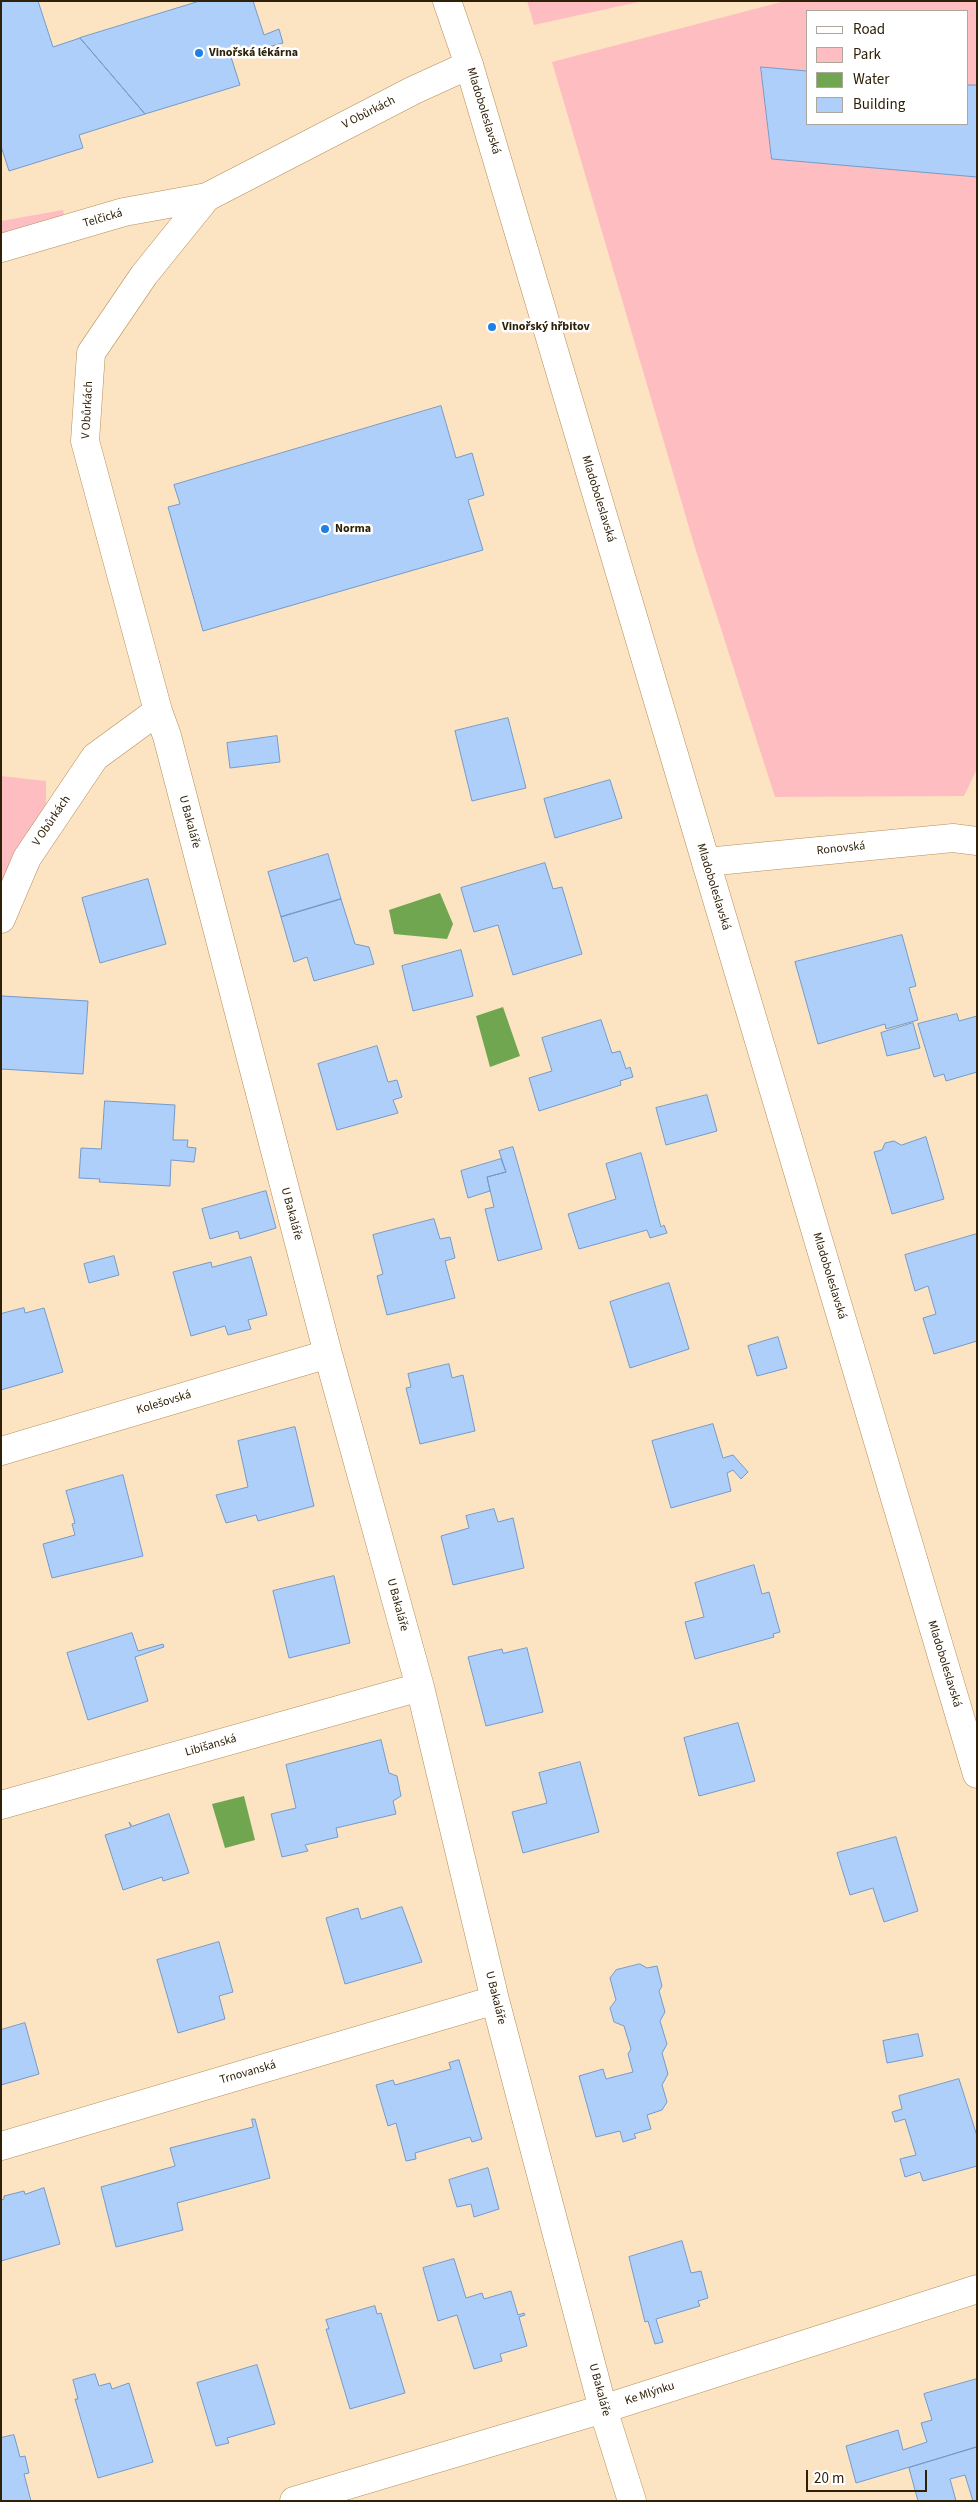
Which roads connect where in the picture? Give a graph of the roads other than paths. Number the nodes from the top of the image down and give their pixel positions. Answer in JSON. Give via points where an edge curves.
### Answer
{"nodes":[{"id":1,"x":447,"y":1,"type":"edge"},
{"id":2,"x":469,"y":66,"type":"junction"},
{"id":3,"x":207,"y":197,"type":"junction"},
{"id":4,"x":1,"y":248,"type":"edge"},
{"id":5,"x":158,"y":711,"type":"junction"},
{"id":6,"x":977,"y":841,"type":"edge"},
{"id":7,"x":706,"y":862,"type":"junction"},
{"id":8,"x":1,"y":919,"type":"edge"},
{"id":9,"x":328,"y":1354,"type":"junction"},
{"id":10,"x":1,"y":1451,"type":"edge"},
{"id":11,"x":420,"y":1687,"type":"junction"},
{"id":12,"x":977,"y":1774,"type":"edge"},
{"id":13,"x":1,"y":1805,"type":"edge"},
{"id":14,"x":495,"y":2000,"type":"junction"},
{"id":15,"x":1,"y":2146,"type":"edge"},
{"id":16,"x":977,"y":2289,"type":"edge"},
{"id":17,"x":603,"y":2409,"type":"junction"},
{"id":18,"x":294,"y":2501,"type":"edge"},
{"id":19,"x":632,"y":2501,"type":"edge"}],
"edges":[{"from":1,"to":2,"type":"street","name":"Mladoboleslavská"},
{"from":2,"to":3,"type":"street","name":"V Obůrkách","via":[[414,90]]},
{"from":2,"to":7,"type":"street","name":"Mladoboleslavská"},
{"from":3,"to":4,"type":"street","name":"Telčická","via":[[124,212]]},
{"from":3,"to":5,"type":"street","name":"V Obůrkách","via":[[144,276],[91,353],[85,441]]},
{"from":5,"to":8,"type":"street","name":"V Obůrkách","via":[[95,758],[27,858]]},
{"from":5,"to":9,"type":"street","name":"U Bakaláře","via":[[170,746]]},
{"from":6,"to":7,"type":"street","name":"Ronovská","via":[[953,838]]},
{"from":7,"to":12,"type":"street","name":"Mladoboleslavská"},
{"from":9,"to":10,"type":"street","name":"Kolešovská"},
{"from":9,"to":11,"type":"street","name":"U Bakaláře"},
{"from":11,"to":13,"type":"street","name":"Libišanská"},
{"from":11,"to":14,"type":"street","name":"U Bakaláře"},
{"from":14,"to":15,"type":"street","name":"Trnovanská"},
{"from":14,"to":17,"type":"street","name":"U Bakaláře"},
{"from":16,"to":17,"type":"street","name":"Ke Mlýnku"},
{"from":17,"to":18,"type":"street","name":"Ke Mlýnku"},
{"from":17,"to":19,"type":"street","name":"U Bakaláře"}]}
